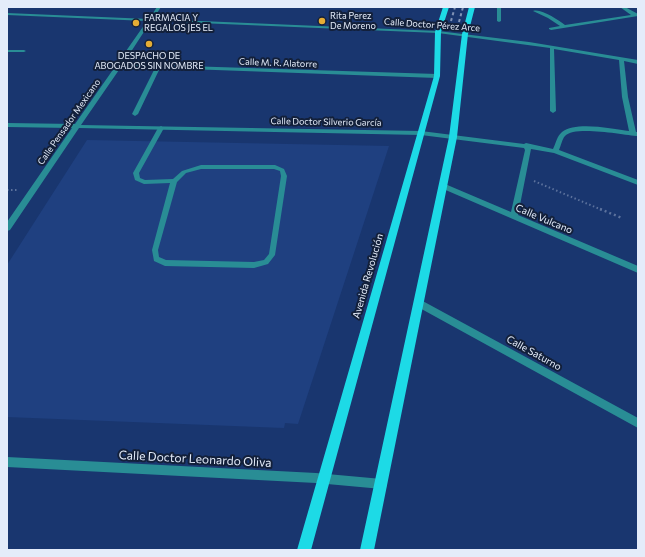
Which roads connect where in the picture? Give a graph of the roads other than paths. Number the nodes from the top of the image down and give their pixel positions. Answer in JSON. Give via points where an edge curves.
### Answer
{"nodes":[{"id":1,"x":159,"y":7,"type":"edge"},
{"id":2,"x":446,"y":7,"type":"edge"},
{"id":3,"x":472,"y":7,"type":"edge"},
{"id":4,"x":499,"y":7,"type":"edge"},
{"id":5,"x":622,"y":7,"type":"edge"},
{"id":6,"x":535,"y":11,"type":"dead end"},
{"id":7,"x":7,"y":14,"type":"edge"},
{"id":8,"x":636,"y":15,"type":"edge"},
{"id":9,"x":151,"y":20,"type":"junction"},
{"id":10,"x":499,"y":21,"type":"dead end"},
{"id":11,"x":563,"y":26,"type":"junction"},
{"id":12,"x":551,"y":29,"type":"dead end"},
{"id":13,"x":438,"y":32,"type":"junction"},
{"id":14,"x":465,"y":34,"type":"junction"},
{"id":15,"x":552,"y":46,"type":"junction"},
{"id":16,"x":7,"y":51,"type":"edge"},
{"id":17,"x":24,"y":51,"type":"dead end"},
{"id":18,"x":621,"y":59,"type":"junction"},
{"id":19,"x":638,"y":62,"type":"edge"},
{"id":20,"x":119,"y":65,"type":"junction"},
{"id":21,"x":158,"y":66,"type":"junction"},
{"id":22,"x":437,"y":76,"type":"junction"},
{"id":23,"x":553,"y":111,"type":"dead end"},
{"id":24,"x":135,"y":114,"type":"dead end"},
{"id":25,"x":7,"y":125,"type":"edge"},
{"id":26,"x":77,"y":126,"type":"junction"},
{"id":27,"x":161,"y":128,"type":"junction"},
{"id":28,"x":421,"y":133,"type":"junction"},
{"id":29,"x":635,"y":134,"type":"edge"},
{"id":30,"x":453,"y":136,"type":"junction"},
{"id":31,"x":526,"y":145,"type":"junction"},
{"id":32,"x":555,"y":151,"type":"junction"},
{"id":33,"x":174,"y":181,"type":"junction"},
{"id":34,"x":638,"y":183,"type":"edge"},
{"id":35,"x":443,"y":186,"type":"junction"},
{"id":36,"x":514,"y":216,"type":"junction"},
{"id":37,"x":7,"y":228,"type":"edge"},
{"id":38,"x":638,"y":270,"type":"edge"},
{"id":39,"x":419,"y":303,"type":"junction"},
{"id":40,"x":638,"y":423,"type":"edge"},
{"id":41,"x":7,"y":462,"type":"edge"},
{"id":42,"x":324,"y":478,"type":"junction"},
{"id":43,"x":382,"y":484,"type":"junction"},
{"id":44,"x":304,"y":550,"type":"edge"},
{"id":45,"x":367,"y":550,"type":"edge"}],
"edges":[{"from":1,"to":9,"type":"street","name":"Calle Pensador Mexicano"},
{"from":2,"to":13,"type":"main road","name":"Avenida Revolución"},
{"from":3,"to":14,"type":"main road"},
{"from":4,"to":10,"type":"lane"},
{"from":5,"to":8,"type":"street"},
{"from":6,"to":11,"type":"street"},
{"from":7,"to":9,"type":"street","name":"Calle Doctor Pérez Arce"},
{"from":8,"to":11,"type":"street"},
{"from":9,"to":13,"type":"street","name":"Calle Doctor Pérez Arce"},
{"from":9,"to":20,"type":"street","name":"Calle Pensador Mexicano"},
{"from":11,"to":12,"type":"street"},
{"from":13,"to":14,"type":"street","name":"Calle Doctor Pérez Arce"},
{"from":13,"to":22,"type":"main road","name":"Avenida Revolución"},
{"from":14,"to":15,"type":"street","name":"Calle Doctor Pérez Arce"},
{"from":14,"to":30,"type":"main road"},
{"from":15,"to":18,"type":"street","name":"Calle Doctor Pérez Arce"},
{"from":15,"to":23,"type":"street"},
{"from":16,"to":17,"type":"street"},
{"from":18,"to":19,"type":"street","name":"Calle Doctor Pérez Arce"},
{"from":18,"to":29,"type":"street","via":[[625,99]]},
{"from":20,"to":21,"type":"street","name":"Calle M. R. Alatorre"},
{"from":20,"to":26,"type":"street","name":"Calle Pensador Mexicano"},
{"from":21,"to":22,"type":"street","name":"Calle M. R. Alatorre"},
{"from":21,"to":24,"type":"street"},
{"from":22,"to":28,"type":"main road","name":"Avenida Revolución"},
{"from":25,"to":26,"type":"street","name":"Calle Doctor Silverio García"},
{"from":26,"to":27,"type":"street","name":"Calle Doctor Silverio García"},
{"from":26,"to":37,"type":"street","name":"Calle Pensador Mexicano"},
{"from":27,"to":28,"type":"street","name":"Calle Doctor Silverio García"},
{"from":27,"to":33,"type":"lane","via":[[136,173],[137,179],[144,182]]},
{"from":28,"to":30,"type":"street","name":"Calle Doctor Silverio García"},
{"from":28,"to":42,"type":"main road","name":"Avenida Revolución"},
{"from":29,"to":32,"type":"street","via":[[573,130],[563,134]]},
{"from":30,"to":31,"type":"street","name":"Calle Doctor Silverio García"},
{"from":30,"to":35,"type":"main road"},
{"from":31,"to":32,"type":"street","name":"Calle Doctor Silverio García"},
{"from":31,"to":36,"type":"street","via":[[528,150]]},
{"from":32,"to":34,"type":"street","name":"Calle Doctor Silverio García"},
{"from":33,"to":33,"type":"lane","via":[[155,250],[156,259],[165,263],[254,265],[266,262],[272,255],[284,176],[282,170],[275,167],[201,167],[184,172]]},
{"from":35,"to":36,"type":"street","name":"Calle Vulcano"},
{"from":35,"to":39,"type":"main road"},
{"from":36,"to":38,"type":"street","name":"Calle Vulcano"},
{"from":39,"to":40,"type":"street","name":"Calle Saturno"},
{"from":39,"to":43,"type":"main road"},
{"from":41,"to":42,"type":"street","name":"Calle Doctor Leonardo Oliva"},
{"from":42,"to":43,"type":"street","name":"Calle Doctor Leonardo Oliva"},
{"from":42,"to":44,"type":"main road","name":"Avenida Revolución"},
{"from":43,"to":45,"type":"main road"}]}
